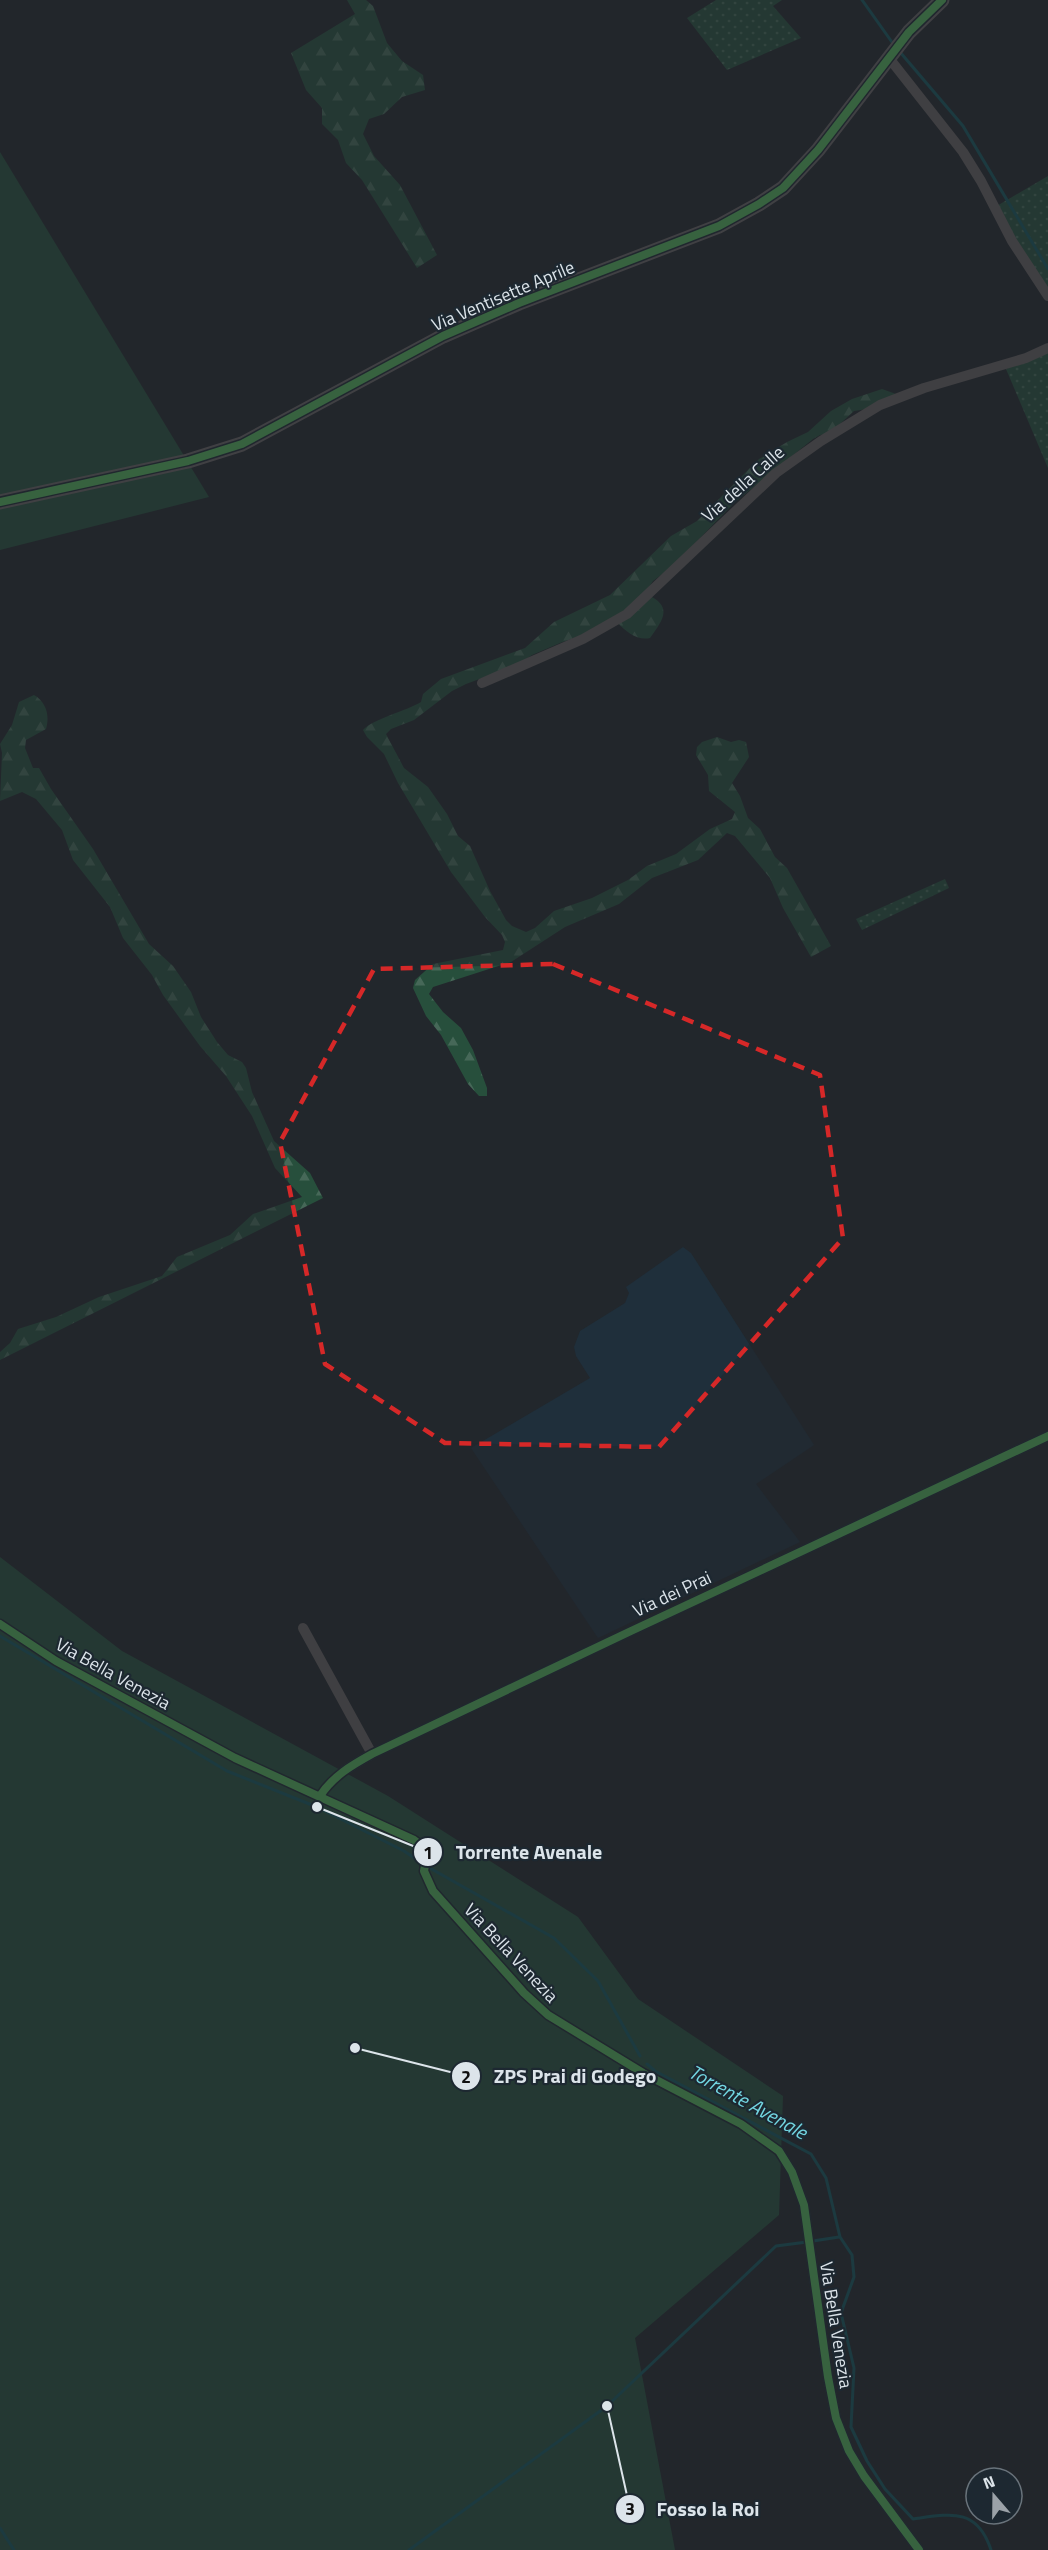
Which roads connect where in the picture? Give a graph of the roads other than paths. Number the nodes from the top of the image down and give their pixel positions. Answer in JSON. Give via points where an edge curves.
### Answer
{"nodes":[{"id":1,"x":942,"y":0,"type":"edge"},
{"id":2,"x":894,"y":52,"type":"junction"},
{"id":3,"x":1048,"y":296,"type":"edge"},
{"id":4,"x":1048,"y":348,"type":"edge"},
{"id":5,"x":0,"y":502,"type":"edge"},
{"id":6,"x":482,"y":683,"type":"dead end"},
{"id":7,"x":1048,"y":1436,"type":"edge"},
{"id":8,"x":0,"y":1624,"type":"edge"},
{"id":9,"x":303,"y":1628,"type":"dead end"},
{"id":10,"x":372,"y":1754,"type":"junction"},
{"id":11,"x":320,"y":1796,"type":"junction"},
{"id":12,"x":919,"y":2550,"type":"edge"}],
"edges":[{"from":1,"to":2,"type":"main road","name":"Via Ventisette Aprile"},
{"from":2,"to":3,"type":"street","via":[[963,152],[1012,241]]},
{"from":2,"to":5,"type":"main road","name":"Via Ventisette Aprile","via":[[788,183],[719,226],[443,336],[242,444],[188,461]]},
{"from":4,"to":6,"type":"street","name":"Via della Calle","via":[[880,405],[776,473],[627,614],[583,639]]},
{"from":7,"to":10,"type":"street","name":"Via dei Prai"},
{"from":8,"to":11,"type":"street","name":"Via Bella Venezia","via":[[56,1661],[236,1758]]},
{"from":9,"to":10,"type":"street"},
{"from":10,"to":11,"type":"street","name":"Via dei Prai","via":[[332,1780]]},
{"from":11,"to":12,"type":"street","name":"Via Bella Venezia","via":[[422,1846],[427,1882],[433,1891],[548,2015],[643,2073],[741,2124],[779,2151],[802,2197],[829,2385],[843,2436],[864,2476]]}]}
